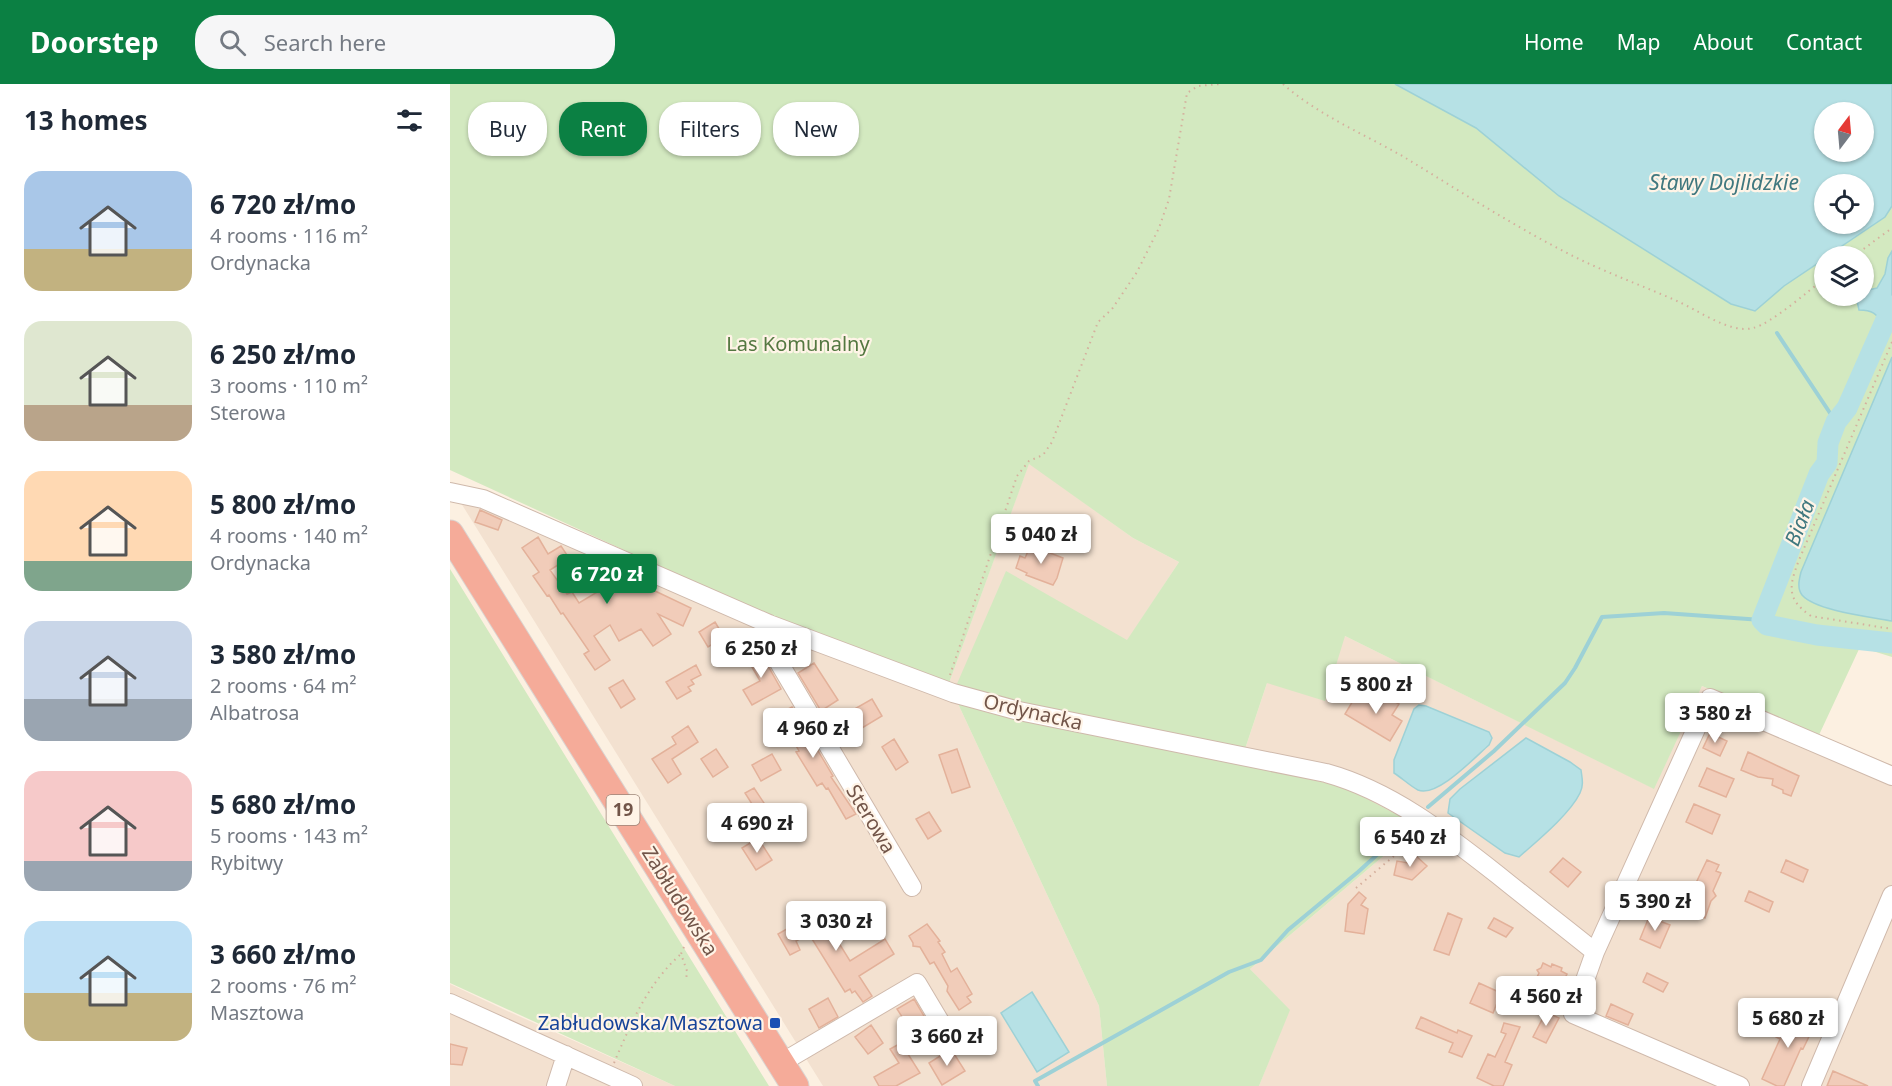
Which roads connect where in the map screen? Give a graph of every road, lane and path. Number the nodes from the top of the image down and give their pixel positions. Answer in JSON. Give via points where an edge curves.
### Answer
{"nodes":[{"id":1,"x":1220,"y":84,"type":"edge"},
{"id":2,"x":1283,"y":84,"type":"edge"},
{"id":3,"x":1892,"y":228,"type":"edge"},
{"id":4,"x":1868,"y":246,"type":"edge"},
{"id":5,"x":1814,"y":286,"type":"edge"},
{"id":6,"x":1892,"y":342,"type":"edge"},
{"id":7,"x":450,"y":492,"type":"edge"},
{"id":8,"x":450,"y":534,"type":"edge"},
{"id":9,"x":769,"y":624,"type":"junction"},
{"id":10,"x":1892,"y":629,"type":"edge"},
{"id":11,"x":945,"y":690,"type":"junction"},
{"id":12,"x":1892,"y":776,"type":"edge"},
{"id":13,"x":1430,"y":825,"type":"junction"},
{"id":14,"x":912,"y":887,"type":"dead end"},
{"id":15,"x":1356,"y":888,"type":"dead end"},
{"id":16,"x":1892,"y":895,"type":"edge"},
{"id":17,"x":701,"y":934,"type":"junction"},
{"id":18,"x":1595,"y":952,"type":"junction"},
{"id":19,"x":681,"y":954,"type":"junction"},
{"id":20,"x":686,"y":981,"type":"dead end"},
{"id":21,"x":450,"y":1003,"type":"edge"},
{"id":22,"x":942,"y":1025,"type":"dead end"},
{"id":23,"x":566,"y":1055,"type":"junction"},
{"id":24,"x":782,"y":1063,"type":"junction"},
{"id":25,"x":605,"y":1073,"type":"junction"},
{"id":26,"x":1730,"y":1084,"type":"edge"},
{"id":27,"x":556,"y":1086,"type":"edge"},
{"id":28,"x":633,"y":1086,"type":"edge"},
{"id":29,"x":795,"y":1086,"type":"edge"},
{"id":30,"x":1811,"y":1086,"type":"edge"}],
"edges":[{"from":1,"to":11,"type":"path","via":[[1198,86],[1187,93],[1169,199],[1159,228],[1137,272],[1112,309],[1098,322],[1052,442],[1043,455],[1029,461],[1017,476]]},
{"from":2,"to":5,"type":"path","via":[[1325,114],[1516,226],[1724,324],[1753,328]]},
{"from":3,"to":4,"type":"path"},
{"from":6,"to":10,"type":"path","via":[[1799,560],[1791,596],[1811,616]]},
{"from":7,"to":9,"type":"street","name":"Ordynacka","via":[[483,499]]},
{"from":8,"to":17,"type":"highway","name":"Zabłudowska","number":"19"},
{"from":9,"to":11,"type":"street","name":"Ordynacka"},
{"from":9,"to":14,"type":"street","name":"Sterowa","via":[[768,644]]},
{"from":11,"to":13,"type":"street","name":"Ordynacka","via":[[1020,711],[1334,775],[1371,789]]},
{"from":12,"to":18,"type":"street","via":[[1710,698]]},
{"from":13,"to":15,"type":"path"},
{"from":13,"to":18,"type":"street","name":"Ordynacka"},
{"from":16,"to":30,"type":"street"},
{"from":17,"to":19,"type":"path"},
{"from":17,"to":24,"type":"highway","name":"Zabłudowska","number":"19"},
{"from":18,"to":26,"type":"street","via":[[1573,1014]]},
{"from":19,"to":20,"type":"path"},
{"from":19,"to":25,"type":"path","via":[[647,995]]},
{"from":21,"to":23,"type":"street"},
{"from":22,"to":24,"type":"street","via":[[917,983]]},
{"from":23,"to":25,"type":"street"},
{"from":23,"to":27,"type":"street"},
{"from":24,"to":29,"type":"highway","name":"Zabłudowska","number":"19"},
{"from":25,"to":28,"type":"street"}]}
